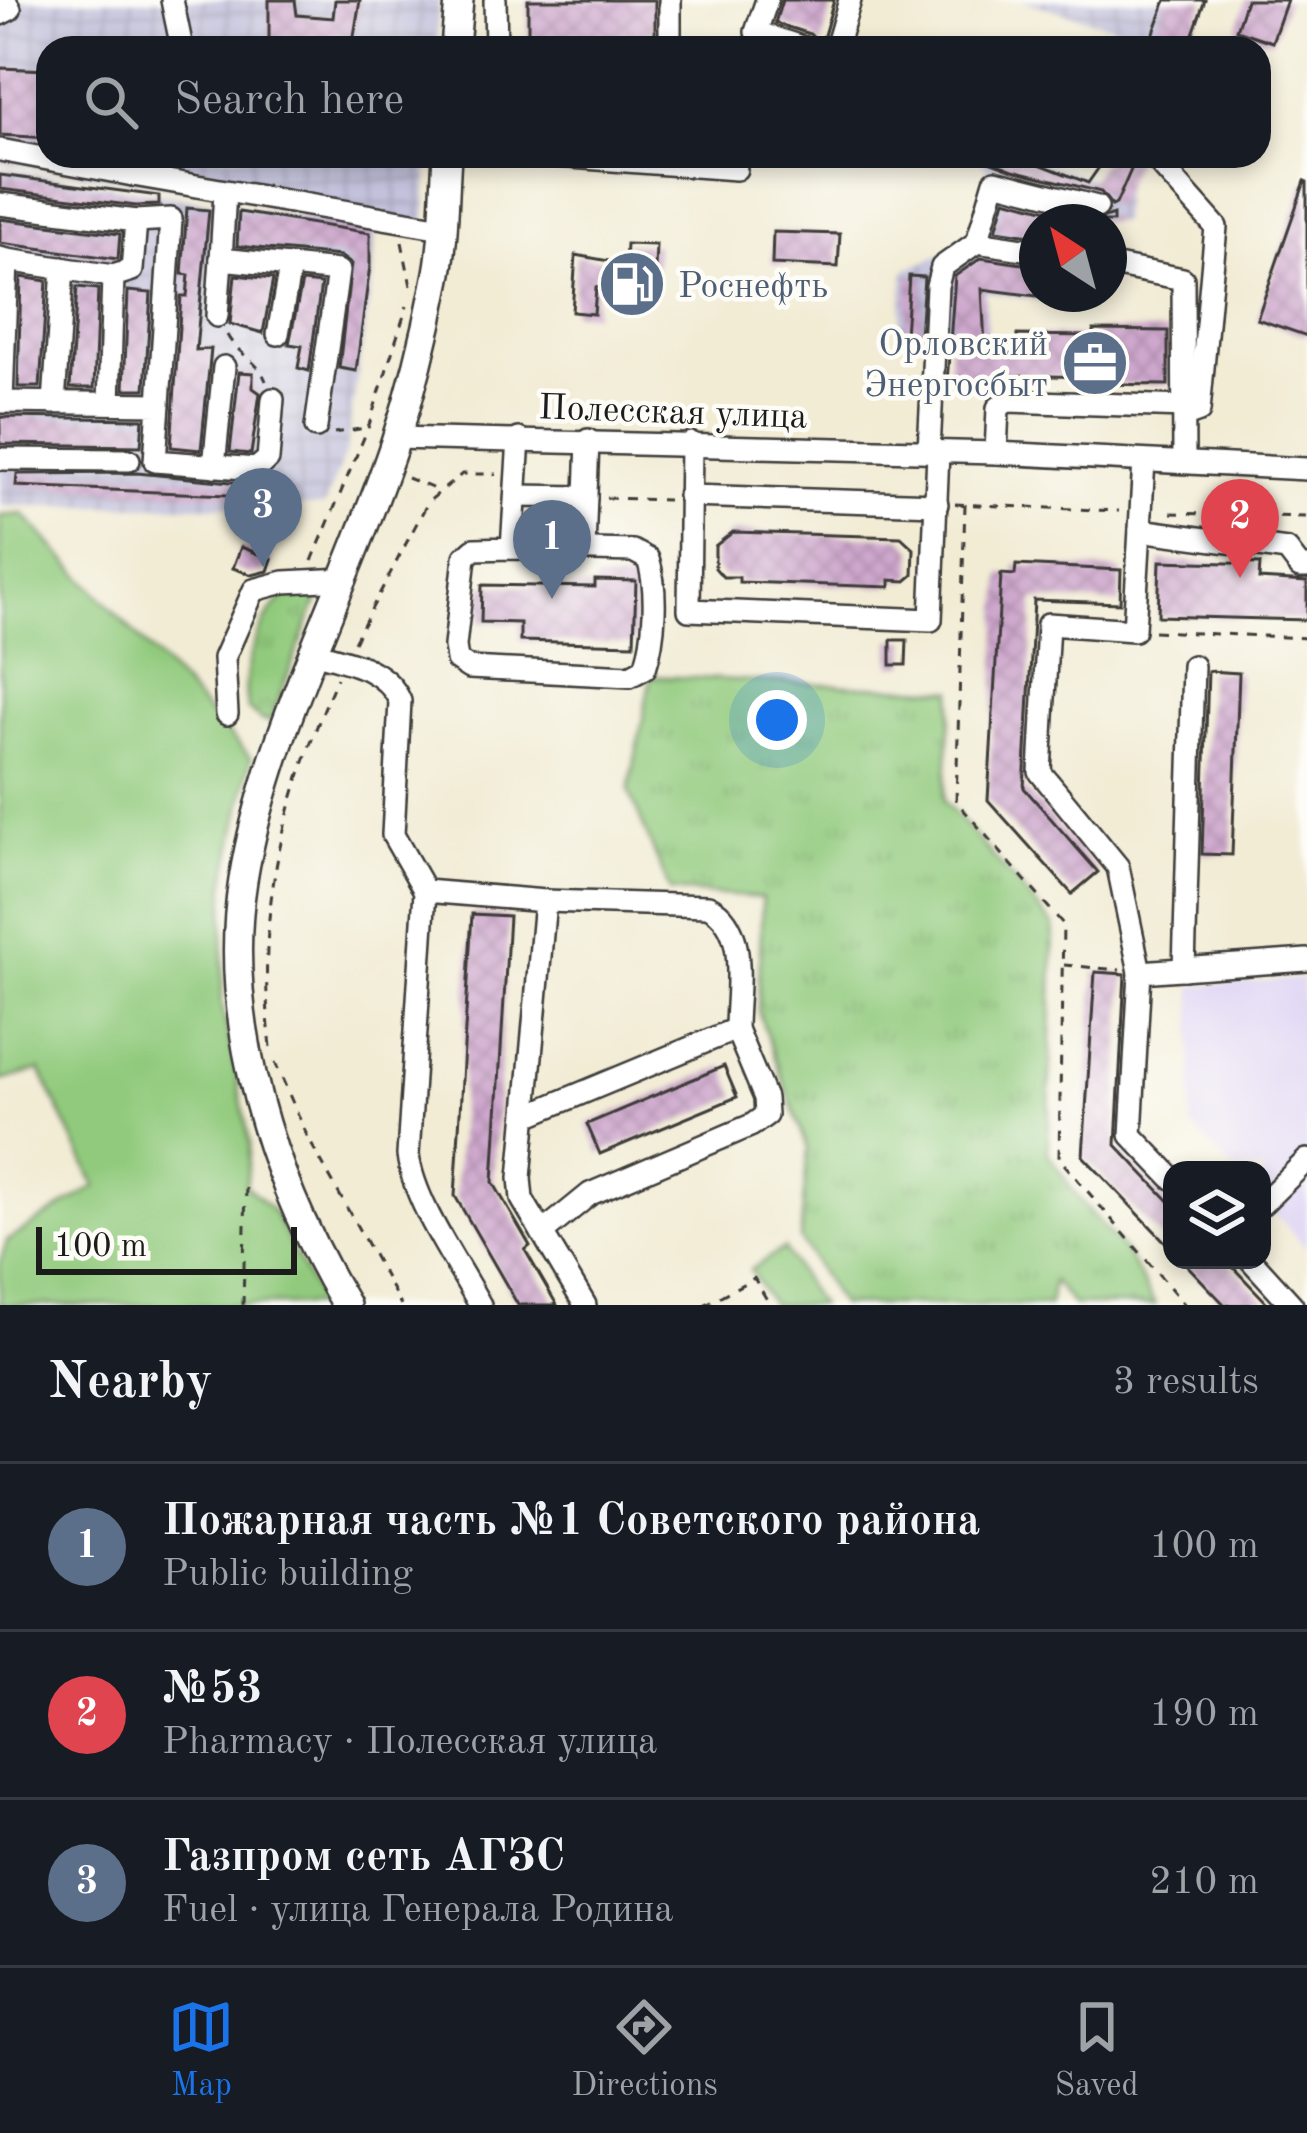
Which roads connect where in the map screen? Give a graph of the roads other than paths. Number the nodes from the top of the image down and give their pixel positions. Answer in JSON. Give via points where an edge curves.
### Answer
{"nodes":[{"id":1,"x":5,"y":0,"type":"edge"},
{"id":2,"x":172,"y":0,"type":"edge"},
{"id":3,"x":459,"y":0,"type":"edge"},
{"id":4,"x":495,"y":0,"type":"edge"},
{"id":5,"x":670,"y":0,"type":"edge"},
{"id":6,"x":767,"y":0,"type":"edge"},
{"id":7,"x":850,"y":0,"type":"edge"},
{"id":8,"x":0,"y":14,"type":"edge"},
{"id":9,"x":180,"y":36,"type":"edge"},
{"id":10,"x":456,"y":36,"type":"edge"},
{"id":11,"x":496,"y":36,"type":"edge"},
{"id":12,"x":670,"y":36,"type":"edge"},
{"id":13,"x":768,"y":36,"type":"edge"},
{"id":14,"x":840,"y":36,"type":"edge"},
{"id":15,"x":0,"y":150,"type":"edge"},
{"id":16,"x":36,"y":154,"type":"edge"},
{"id":17,"x":140,"y":168,"type":"edge"},
{"id":18,"x":446,"y":168,"type":"edge"},
{"id":19,"x":722,"y":168,"type":"edge"},
{"id":20,"x":1164,"y":168,"type":"edge"},
{"id":21,"x":736,"y":169,"type":"dead end"},
{"id":22,"x":175,"y":184,"type":"junction"},
{"id":23,"x":225,"y":192,"type":"junction"},
{"id":24,"x":1085,"y":204,"type":"edge"},
{"id":25,"x":0,"y":205,"type":"edge"},
{"id":26,"x":171,"y":219,"type":"junction"},
{"id":27,"x":136,"y":221,"type":"junction"},
{"id":28,"x":442,"y":228,"type":"junction"},
{"id":29,"x":977,"y":242,"type":"junction"},
{"id":30,"x":1019,"y":248,"type":"edge"},
{"id":31,"x":4,"y":259,"type":"edge"},
{"id":32,"x":220,"y":259,"type":"junction"},
{"id":33,"x":63,"y":268,"type":"junction"},
{"id":34,"x":290,"y":268,"type":"junction"},
{"id":35,"x":1127,"y":269,"type":"edge"},
{"id":36,"x":112,"y":276,"type":"junction"},
{"id":37,"x":217,"y":316,"type":"road end"},
{"id":38,"x":278,"y":334,"type":"dead end"},
{"id":39,"x":224,"y":367,"type":"dead end"},
{"id":40,"x":274,"y":399,"type":"road end"},
{"id":41,"x":54,"y":403,"type":"junction"},
{"id":42,"x":109,"y":403,"type":"junction"},
{"id":43,"x":159,"y":404,"type":"junction"},
{"id":44,"x":1185,"y":412,"type":"junction"},
{"id":45,"x":316,"y":427,"type":"road end"},
{"id":46,"x":396,"y":438,"type":"junction"},
{"id":47,"x":519,"y":439,"type":"junction"},
{"id":48,"x":588,"y":440,"type":"junction"},
{"id":49,"x":691,"y":443,"type":"junction"},
{"id":50,"x":933,"y":452,"type":"junction"},
{"id":51,"x":996,"y":453,"type":"junction"},
{"id":52,"x":0,"y":459,"type":"edge"},
{"id":53,"x":130,"y":460,"type":"dead end"},
{"id":54,"x":1144,"y":461,"type":"junction"},
{"id":55,"x":1184,"y":463,"type":"junction"},
{"id":56,"x":214,"y":466,"type":"junction"},
{"id":57,"x":1307,"y":470,"type":"edge"},
{"id":58,"x":517,"y":485,"type":"junction"},
{"id":59,"x":586,"y":497,"type":"junction"},
{"id":60,"x":689,"y":498,"type":"junction"},
{"id":61,"x":937,"y":504,"type":"junction"},
{"id":62,"x":1140,"y":530,"type":"junction"},
{"id":63,"x":512,"y":548,"type":"junction"},
{"id":64,"x":584,"y":550,"type":"junction"},
{"id":65,"x":1307,"y":568,"type":"edge"},
{"id":66,"x":346,"y":579,"type":"junction"},
{"id":67,"x":316,"y":653,"type":"junction"},
{"id":68,"x":1192,"y":666,"type":"dead end"},
{"id":69,"x":227,"y":714,"type":"dead end"},
{"id":70,"x":425,"y":891,"type":"junction"},
{"id":71,"x":545,"y":901,"type":"junction"},
{"id":72,"x":1307,"y":960,"type":"edge"},
{"id":73,"x":1184,"y":969,"type":"junction"},
{"id":74,"x":1140,"y":972,"type":"junction"},
{"id":75,"x":736,"y":1029,"type":"junction"},
{"id":76,"x":529,"y":1115,"type":"junction"},
{"id":77,"x":1307,"y":1160,"type":"edge"},
{"id":78,"x":1163,"y":1169,"type":"edge"},
{"id":79,"x":1271,"y":1195,"type":"edge"},
{"id":80,"x":542,"y":1233,"type":"junction"},
{"id":81,"x":1259,"y":1269,"type":"edge"},
{"id":82,"x":346,"y":1305,"type":"edge"},
{"id":83,"x":480,"y":1305,"type":"edge"},
{"id":84,"x":585,"y":1305,"type":"edge"},
{"id":85,"x":1292,"y":1305,"type":"edge"}],
"edges":[{"from":1,"to":8,"type":"street","via":[[10,9]]},
{"from":2,"to":9,"type":"street"},
{"from":3,"to":10,"type":"main road"},
{"from":4,"to":11,"type":"street"},
{"from":5,"to":12,"type":"street"},
{"from":6,"to":13,"type":"street","via":[[756,32]]},
{"from":7,"to":14,"type":"street"},
{"from":15,"to":16,"type":"street"},
{"from":17,"to":22,"type":"street"},
{"from":18,"to":28,"type":"main road"},
{"from":19,"to":21,"type":"street"},
{"from":20,"to":44,"type":"street","via":[[1216,227],[1199,411]]},
{"from":22,"to":23,"type":"street"},
{"from":22,"to":26,"type":"street"},
{"from":23,"to":28,"type":"street"},
{"from":23,"to":32,"type":"street"},
{"from":24,"to":29,"type":"street","via":[[995,181]]},
{"from":25,"to":27,"type":"street"},
{"from":26,"to":27,"type":"street"},
{"from":26,"to":43,"type":"street"},
{"from":27,"to":36,"type":"street","via":[[132,270]]},
{"from":28,"to":46,"type":"main road","via":[[437,280]]},
{"from":29,"to":30,"type":"street"},
{"from":29,"to":50,"type":"street","via":[[942,267],[937,286]]},
{"from":31,"to":33,"type":"street"},
{"from":31,"to":41,"type":"street","via":[[2,402]]},
{"from":32,"to":34,"type":"street"},
{"from":32,"to":37,"type":"street"},
{"from":33,"to":36,"type":"street"},
{"from":33,"to":41,"type":"street"},
{"from":34,"to":38,"type":"street"},
{"from":34,"to":45,"type":"street","via":[[338,271]]},
{"from":35,"to":44,"type":"street","via":[[1183,279]]},
{"from":36,"to":42,"type":"street"},
{"from":39,"to":56,"type":"street"},
{"from":40,"to":56,"type":"street","via":[[268,459],[256,469]]},
{"from":41,"to":42,"type":"street"},
{"from":42,"to":43,"type":"street"},
{"from":43,"to":56,"type":"street","via":[[155,461]]},
{"from":44,"to":51,"type":"street","via":[[1007,401],[998,408]]},
{"from":44,"to":55,"type":"street"},
{"from":46,"to":47,"type":"street","name":"Полесская улица"},
{"from":46,"to":66,"type":"main road"},
{"from":47,"to":48,"type":"street","name":"Полесская улица"},
{"from":47,"to":58,"type":"street"},
{"from":48,"to":49,"type":"street","name":"Полесская улица"},
{"from":48,"to":59,"type":"street"},
{"from":49,"to":50,"type":"street","name":"Полесская улица"},
{"from":49,"to":60,"type":"street"},
{"from":50,"to":51,"type":"street","name":"Полесская улица"},
{"from":50,"to":61,"type":"street"},
{"from":51,"to":54,"type":"street","name":"Полесская улица"},
{"from":52,"to":53,"type":"street"},
{"from":54,"to":55,"type":"street","name":"Полесская улица"},
{"from":54,"to":62,"type":"street"},
{"from":55,"to":57,"type":"street","name":"Полесская улица"},
{"from":58,"to":59,"type":"street"},
{"from":58,"to":63,"type":"street"},
{"from":59,"to":64,"type":"street"},
{"from":60,"to":61,"type":"street"},
{"from":60,"to":61,"type":"street","via":[[689,610],[931,620]]},
{"from":62,"to":65,"type":"street","via":[[1287,550]]},
{"from":62,"to":74,"type":"street","via":[[1134,630],[1048,624],[1040,772],[1118,867]]},
{"from":63,"to":64,"type":"street"},
{"from":63,"to":64,"type":"street","via":[[465,556],[458,660],[469,668],[630,676],[645,668],[650,653],[648,559]]},
{"from":66,"to":67,"type":"main road"},
{"from":66,"to":69,"type":"street","via":[[254,590],[224,658]]},
{"from":67,"to":70,"type":"street","via":[[393,685],[400,701],[393,835]]},
{"from":67,"to":82,"type":"main road","via":[[273,765],[242,882],[241,997],[277,1169]]},
{"from":68,"to":73,"type":"street"},
{"from":70,"to":71,"type":"street"},
{"from":70,"to":83,"type":"street","via":[[410,1172]]},
{"from":71,"to":75,"type":"street","via":[[719,911],[736,935]]},
{"from":71,"to":76,"type":"street"},
{"from":72,"to":73,"type":"street"},
{"from":73,"to":74,"type":"street"},
{"from":74,"to":78,"type":"street","via":[[1131,1135]]},
{"from":75,"to":76,"type":"street"},
{"from":75,"to":80,"type":"street","via":[[766,1115],[590,1194]]},
{"from":76,"to":80,"type":"street","via":[[522,1199]]},
{"from":77,"to":79,"type":"street"},
{"from":80,"to":84,"type":"street"},
{"from":81,"to":85,"type":"street"}]}
